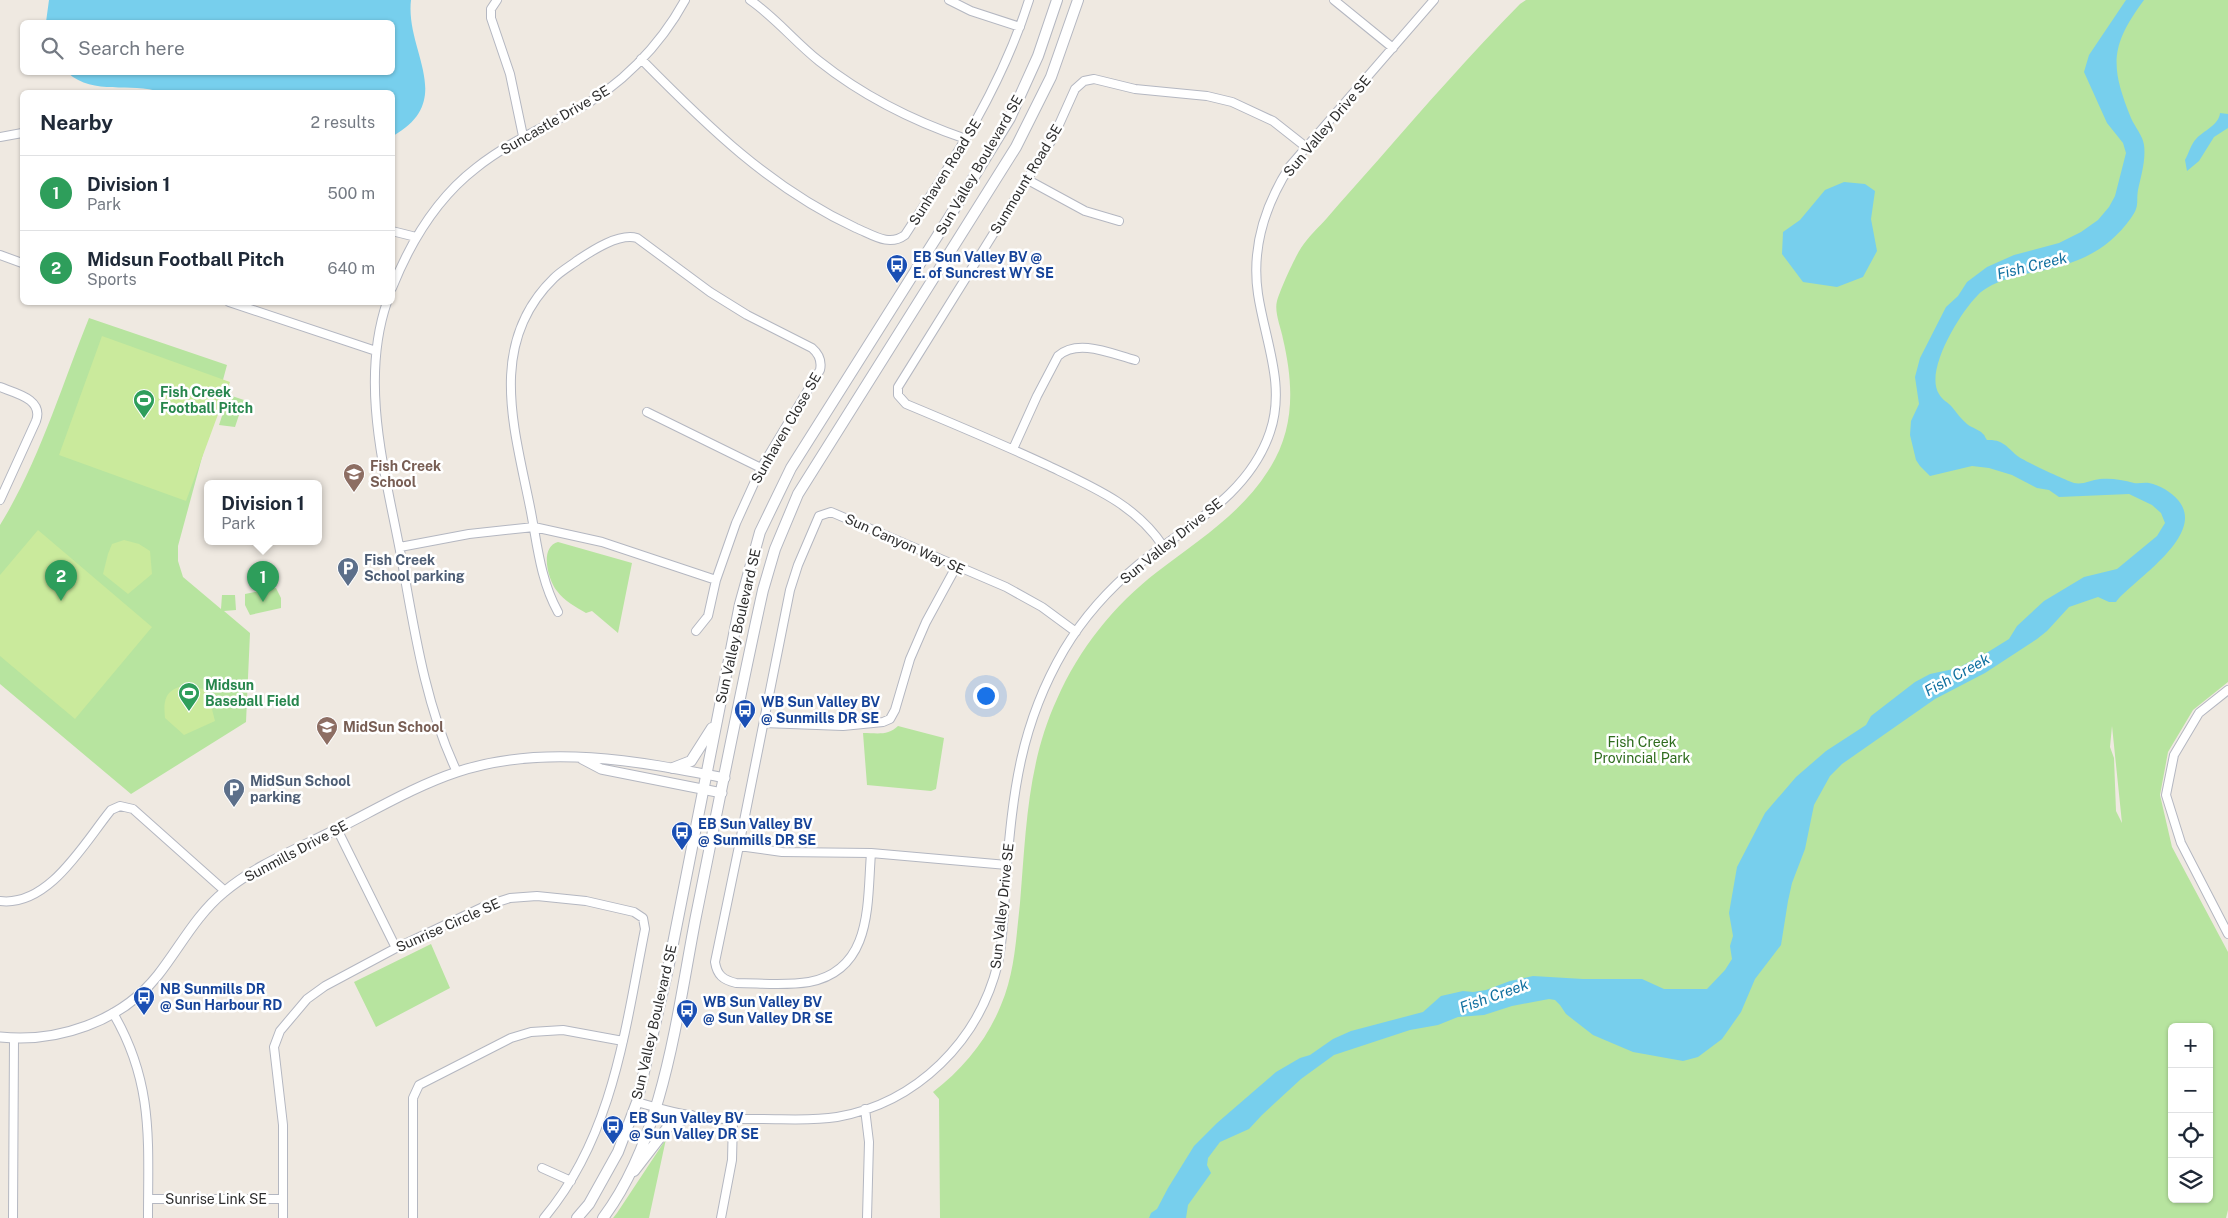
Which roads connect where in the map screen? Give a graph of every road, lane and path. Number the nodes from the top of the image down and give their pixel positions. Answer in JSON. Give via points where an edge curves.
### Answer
{"nodes":[{"id":1,"x":497,"y":0,"type":"edge"},
{"id":2,"x":684,"y":0,"type":"edge"},
{"id":3,"x":750,"y":0,"type":"edge"},
{"id":4,"x":949,"y":0,"type":"edge"},
{"id":5,"x":1029,"y":0,"type":"edge"},
{"id":6,"x":1057,"y":0,"type":"edge"},
{"id":7,"x":1078,"y":0,"type":"edge"},
{"id":8,"x":1334,"y":0,"type":"edge"},
{"id":9,"x":1434,"y":0,"type":"edge"},
{"id":10,"x":1020,"y":27,"type":"junction"},
{"id":11,"x":1393,"y":48,"type":"junction"},
{"id":12,"x":641,"y":60,"type":"junction"},
{"id":13,"x":20,"y":133,"type":"edge"},
{"id":14,"x":523,"y":136,"type":"junction"},
{"id":15,"x":0,"y":137,"type":"edge"},
{"id":16,"x":966,"y":139,"type":"junction"},
{"id":17,"x":1306,"y":147,"type":"junction"},
{"id":18,"x":1028,"y":180,"type":"junction"},
{"id":19,"x":1119,"y":221,"type":"dead end"},
{"id":20,"x":395,"y":232,"type":"edge"},
{"id":21,"x":416,"y":237,"type":"junction"},
{"id":22,"x":0,"y":254,"type":"edge"},
{"id":23,"x":20,"y":262,"type":"edge"},
{"id":24,"x":395,"y":282,"type":"edge"},
{"id":25,"x":237,"y":305,"type":"edge"},
{"id":26,"x":386,"y":305,"type":"edge"},
{"id":27,"x":376,"y":351,"type":"junction"},
{"id":28,"x":1135,"y":360,"type":"dead end"},
{"id":29,"x":0,"y":387,"type":"edge"},
{"id":30,"x":648,"y":412,"type":"dead end"},
{"id":31,"x":1013,"y":449,"type":"junction"},
{"id":32,"x":761,"y":468,"type":"junction"},
{"id":33,"x":0,"y":500,"type":"edge"},
{"id":34,"x":534,"y":527,"type":"junction"},
{"id":35,"x":1163,"y":546,"type":"junction"},
{"id":36,"x":400,"y":547,"type":"junction"},
{"id":37,"x":956,"y":567,"type":"junction"},
{"id":38,"x":716,"y":580,"type":"junction"},
{"id":39,"x":558,"y":612,"type":"dead end"},
{"id":40,"x":696,"y":631,"type":"dead end"},
{"id":41,"x":1076,"y":632,"type":"junction"},
{"id":42,"x":2228,"y":690,"type":"edge"},
{"id":43,"x":716,"y":721,"type":"junction"},
{"id":44,"x":764,"y":723,"type":"junction"},
{"id":45,"x":582,"y":759,"type":"junction"},
{"id":46,"x":672,"y":768,"type":"junction"},
{"id":47,"x":457,"y":772,"type":"junction"},
{"id":48,"x":705,"y":774,"type":"junction"},
{"id":49,"x":725,"y":778,"type":"junction"},
{"id":50,"x":702,"y":789,"type":"junction"},
{"id":51,"x":722,"y":793,"type":"junction"},
{"id":52,"x":337,"y":830,"type":"junction"},
{"id":53,"x":738,"y":846,"type":"junction"},
{"id":54,"x":871,"y":853,"type":"junction"},
{"id":55,"x":1007,"y":865,"type":"junction"},
{"id":56,"x":225,"y":891,"type":"junction"},
{"id":57,"x":0,"y":901,"type":"edge"},
{"id":58,"x":2228,"y":934,"type":"edge"},
{"id":59,"x":396,"y":948,"type":"junction"},
{"id":60,"x":113,"y":1013,"type":"junction"},
{"id":61,"x":0,"y":1037,"type":"edge"},
{"id":62,"x":14,"y":1038,"type":"junction"},
{"id":63,"x":623,"y":1041,"type":"junction"},
{"id":64,"x":636,"y":1102,"type":"junction"},
{"id":65,"x":656,"y":1107,"type":"junction"},
{"id":66,"x":865,"y":1109,"type":"junction"},
{"id":67,"x":690,"y":1116,"type":"junction"},
{"id":68,"x":733,"y":1119,"type":"junction"},
{"id":69,"x":542,"y":1168,"type":"dead end"},
{"id":70,"x":628,"y":1178,"type":"junction"},
{"id":71,"x":571,"y":1181,"type":"junction"},
{"id":72,"x":148,"y":1199,"type":"junction"},
{"id":73,"x":283,"y":1200,"type":"junction"},
{"id":74,"x":13,"y":1218,"type":"edge"},
{"id":75,"x":148,"y":1218,"type":"edge"},
{"id":76,"x":283,"y":1218,"type":"edge"},
{"id":77,"x":413,"y":1218,"type":"edge"},
{"id":78,"x":544,"y":1218,"type":"edge"},
{"id":79,"x":577,"y":1218,"type":"edge"},
{"id":80,"x":603,"y":1218,"type":"edge"},
{"id":81,"x":721,"y":1218,"type":"edge"},
{"id":82,"x":867,"y":1218,"type":"edge"}],
"edges":[{"from":1,"to":14,"type":"street","via":[[491,9],[491,18],[510,74]]},
{"from":2,"to":12,"type":"street","name":"Suncastle Drive SE","via":[[664,33]]},
{"from":3,"to":16,"type":"street","via":[[818,60],[850,83],[918,121]]},
{"from":4,"to":10,"type":"street"},
{"from":5,"to":10,"type":"street","name":"Sunhaven Road SE"},
{"from":6,"to":43,"type":"main road","name":"Sun Valley Boulevard SE","via":[[1038,56],[1010,118],[791,468],[769,512],[747,576]]},
{"from":7,"to":49,"type":"main road","name":"Sun Valley Boulevard SE","via":[[1051,76],[1016,147],[802,487],[789,513],[763,590]]},
{"from":8,"to":11,"type":"street"},
{"from":9,"to":11,"type":"street","name":"Sun Valley Drive SE"},
{"from":10,"to":16,"type":"street","name":"Sunhaven Road SE","via":[[995,88]]},
{"from":11,"to":17,"type":"street","name":"Sun Valley Drive SE"},
{"from":12,"to":14,"type":"street","name":"Suncastle Drive SE","via":[[618,83],[583,106]]},
{"from":12,"to":16,"type":"street","name":"Sunhaven Road SE","via":[[742,157],[822,211],[888,241],[906,235]]},
{"from":13,"to":15,"type":"street"},
{"from":14,"to":21,"type":"street","name":"Suncastle Drive SE","via":[[457,184]]},
{"from":17,"to":18,"type":"street","name":"Sunmount Road SE","via":[[1273,121],[1232,102],[1088,79],[1075,89],[1053,138]]},
{"from":17,"to":35,"type":"street","name":"Sun Valley Drive SE","via":[[1273,194],[1257,251],[1259,297],[1276,381],[1276,407],[1270,432],[1252,468],[1233,490],[1197,523]]},
{"from":18,"to":19,"type":"street","via":[[1085,211]]},
{"from":18,"to":31,"type":"street","name":"Sunmount Road SE","via":[[897,391],[906,404]]},
{"from":20,"to":21,"type":"street"},
{"from":21,"to":24,"type":"street","name":"Suncastle Drive SE"},
{"from":22,"to":23,"type":"street"},
{"from":25,"to":27,"type":"street"},
{"from":26,"to":27,"type":"street"},
{"from":27,"to":36,"type":"street","via":[[379,430]]},
{"from":28,"to":31,"type":"street","via":[[1082,347],[1058,356]]},
{"from":29,"to":33,"type":"street","via":[[32,401],[38,412]]},
{"from":30,"to":32,"type":"street"},
{"from":31,"to":35,"type":"street","name":"Sunmount Road SE","via":[[1115,499],[1141,518]]},
{"from":32,"to":34,"type":"street","name":"Sunhaven Close SE","via":[[820,370],[818,354],[710,292],[642,241],[622,237],[582,257],[554,277],[530,308],[517,336],[512,360],[512,417]]},
{"from":32,"to":38,"type":"street","name":"Sunhaven Close SE","via":[[736,522]]},
{"from":34,"to":36,"type":"street","via":[[468,534]]},
{"from":34,"to":38,"type":"street","via":[[602,542]]},
{"from":34,"to":39,"type":"street","via":[[543,574]]},
{"from":35,"to":41,"type":"street","name":"Sun Valley Drive SE","via":[[1124,578]]},
{"from":36,"to":47,"type":"street","via":[[428,688]]},
{"from":37,"to":41,"type":"street","name":"Sun Canyon Way SE","via":[[1006,587],[1042,607]]},
{"from":37,"to":44,"type":"street","via":[[926,622],[890,719],[844,726]]},
{"from":37,"to":44,"type":"street","name":"Sun Canyon Way SE","via":[[835,513],[826,512],[819,516],[790,590]]},
{"from":38,"to":40,"type":"street","name":"Sunhaven Close SE","via":[[708,616]]},
{"from":41,"to":55,"type":"street","name":"Sun Valley Drive SE","via":[[1047,682],[1026,738],[1013,799]]},
{"from":42,"to":58,"type":"street","via":[[2199,714],[2174,755],[2166,795],[2180,843]]},
{"from":43,"to":46,"type":"main road","via":[[691,761]]},
{"from":43,"to":48,"type":"main road","name":"Sun Valley Boulevard SE"},
{"from":44,"to":53,"type":"street","name":"Sun Canyon Way SE"},
{"from":45,"to":46,"type":"street","name":"Sunmills Drive SE","via":[[611,759]]},
{"from":45,"to":47,"type":"street","name":"Sunmills Drive SE","via":[[526,759]]},
{"from":45,"to":50,"type":"street","name":"Sunmills Drive SE","via":[[601,769]]},
{"from":46,"to":48,"type":"street","name":"Sunmills Drive SE"},
{"from":47,"to":52,"type":"street","name":"Sunmills Drive SE"},
{"from":48,"to":49,"type":"street","name":"Sunmills Drive SE"},
{"from":48,"to":50,"type":"main road","name":"Sun Valley Boulevard SE"},
{"from":49,"to":51,"type":"main road","name":"Sun Valley Boulevard SE"},
{"from":50,"to":51,"type":"street","name":"Sunmills Drive SE"},
{"from":50,"to":64,"type":"main road","name":"Sun Valley Boulevard SE","via":[[668,969]]},
{"from":51,"to":65,"type":"main road","name":"Sun Valley Boulevard SE"},
{"from":52,"to":56,"type":"street","name":"Sunmills Drive SE","via":[[266,865]]},
{"from":52,"to":59,"type":"street"},
{"from":53,"to":54,"type":"street","via":[[806,854]]},
{"from":53,"to":54,"type":"street","name":"Sun Canyon Way SE","via":[[715,962],[719,975],[736,983],[807,982],[824,977],[844,965],[858,946],[865,929]]},
{"from":54,"to":55,"type":"street"},
{"from":55,"to":66,"type":"street","name":"Sun Valley Drive SE","via":[[998,961],[991,988],[978,1016],[952,1054],[930,1074],[906,1091]]},
{"from":56,"to":57,"type":"street","via":[[133,809],[120,806],[112,810],[50,883],[20,901]]},
{"from":56,"to":60,"type":"street","name":"Sunmills Drive SE","via":[[202,914],[150,984]]},
{"from":59,"to":63,"type":"street","name":"Sunrise Circle SE","via":[[485,906],[510,898],[550,896],[634,912],[643,918],[645,929]]},
{"from":59,"to":73,"type":"street","name":"Sunrise Circle SE","via":[[319,990],[298,1008],[280,1031],[274,1047],[274,1060],[284,1125]]},
{"from":60,"to":62,"type":"street","name":"Sunmills Drive SE","via":[[90,1025],[57,1035]]},
{"from":60,"to":72,"type":"street","via":[[129,1041],[141,1081],[149,1145]]},
{"from":61,"to":62,"type":"street","name":"Sunmills Drive SE"},
{"from":62,"to":74,"type":"street"},
{"from":63,"to":71,"type":"street","name":"Sunrise Circle SE","via":[[614,1083],[600,1124]]},
{"from":63,"to":77,"type":"street","via":[[562,1030],[531,1032],[511,1038],[423,1082],[416,1088],[414,1098]]},
{"from":64,"to":65,"type":"street","name":"Sun Valley Drive SE"},
{"from":64,"to":79,"type":"main road","name":"Sun Valley Boulevard SE","via":[[618,1152],[589,1204]]},
{"from":65,"to":67,"type":"street","name":"Sun Valley Drive SE"},
{"from":65,"to":70,"type":"main road","name":"Sun Valley Boulevard SE"},
{"from":66,"to":68,"type":"street","name":"Sun Valley Drive SE","via":[[813,1119]]},
{"from":66,"to":82,"type":"street"},
{"from":67,"to":68,"type":"street","name":"Sun Valley Drive SE"},
{"from":67,"to":70,"type":"main road","via":[[668,1127]]},
{"from":68,"to":81,"type":"street","via":[[731,1171]]},
{"from":69,"to":71,"type":"street"},
{"from":70,"to":80,"type":"main road","name":"Sun Valley Boulevard SE"},
{"from":71,"to":78,"type":"street","name":"Sunrise Circle SE"},
{"from":72,"to":73,"type":"street","name":"Sunrise Link SE"},
{"from":72,"to":75,"type":"street"},
{"from":73,"to":76,"type":"street","name":"Sunrise Circle SE"}]}
